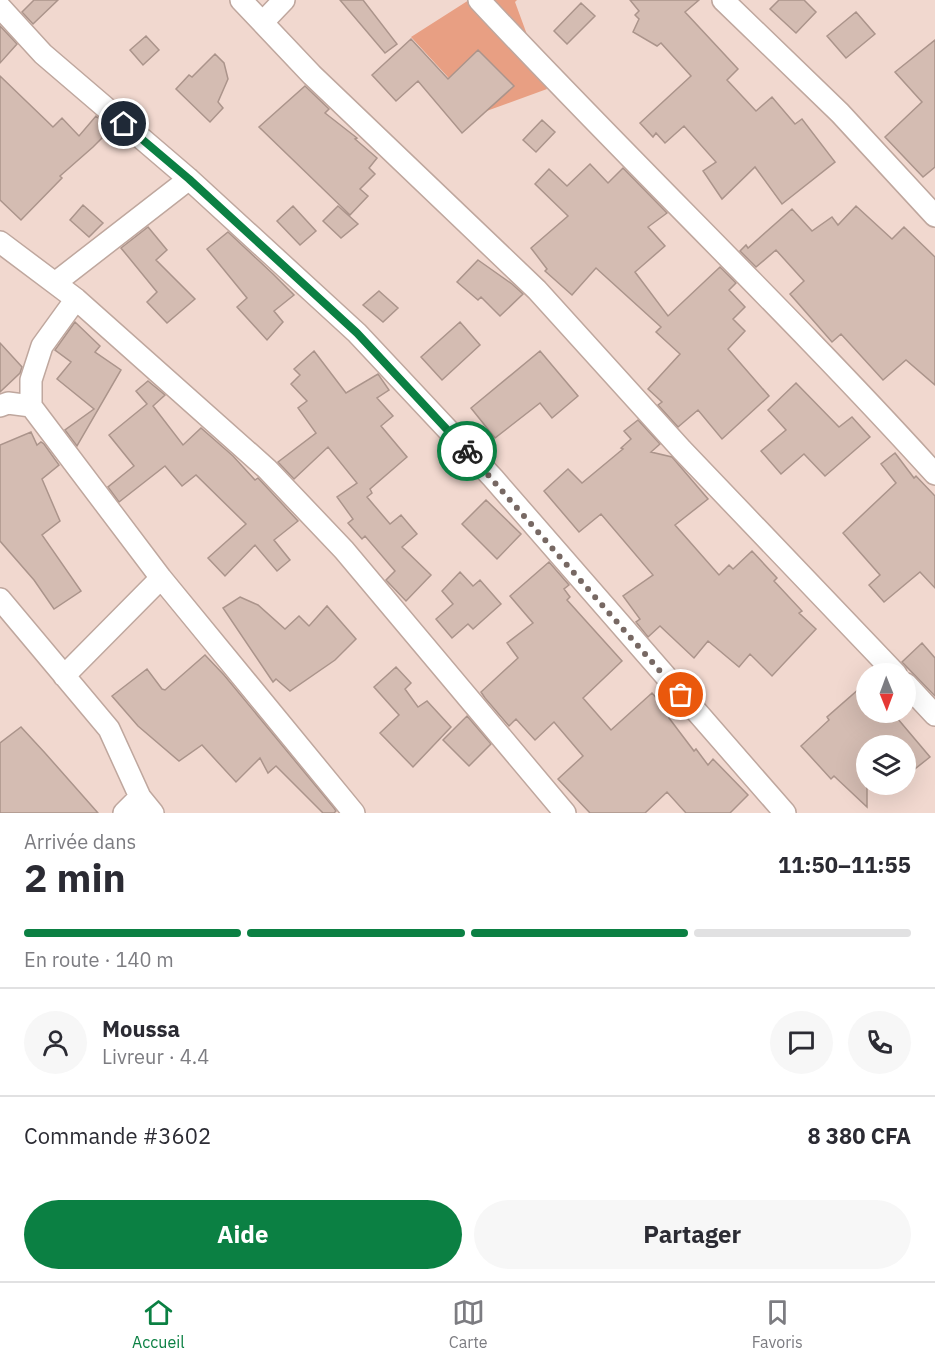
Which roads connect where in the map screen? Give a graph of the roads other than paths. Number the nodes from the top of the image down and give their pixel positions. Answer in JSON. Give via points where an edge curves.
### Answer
{"nodes":[{"id":1,"x":241,"y":0,"type":"edge"},
{"id":2,"x":284,"y":0,"type":"edge"},
{"id":3,"x":479,"y":0,"type":"edge"},
{"id":4,"x":723,"y":0,"type":"edge"},
{"id":5,"x":0,"y":8,"type":"edge"},
{"id":6,"x":263,"y":22,"type":"junction"},
{"id":7,"x":189,"y":179,"type":"junction"},
{"id":8,"x":935,"y":216,"type":"edge"},
{"id":9,"x":0,"y":242,"type":"edge"},
{"id":10,"x":55,"y":283,"type":"junction"},
{"id":11,"x":76,"y":299,"type":"junction"},
{"id":12,"x":0,"y":406,"type":"edge"},
{"id":13,"x":31,"y":406,"type":"junction"},
{"id":14,"x":935,"y":474,"type":"edge"},
{"id":15,"x":161,"y":578,"type":"junction"},
{"id":16,"x":0,"y":599,"type":"edge"},
{"id":17,"x":885,"y":663,"type":"edge"},
{"id":18,"x":64,"y":676,"type":"junction"},
{"id":19,"x":916,"y":695,"type":"edge"},
{"id":20,"x":935,"y":716,"type":"edge"},
{"id":21,"x":146,"y":805,"type":"edge"},
{"id":22,"x":124,"y":813,"type":"edge"},
{"id":23,"x":354,"y":813,"type":"edge"},
{"id":24,"x":565,"y":813,"type":"edge"},
{"id":25,"x":785,"y":813,"type":"edge"}],
"edges":[{"from":1,"to":6,"type":"street"},
{"from":2,"to":6,"type":"street"},
{"from":3,"to":14,"type":"street","via":[[858,389]]},
{"from":4,"to":8,"type":"street","via":[[840,113]]},
{"from":5,"to":7,"type":"street","via":[[44,54]]},
{"from":6,"to":17,"type":"street","via":[[319,82],[537,290],[682,450]]},
{"from":7,"to":10,"type":"street"},
{"from":7,"to":25,"type":"street","via":[[357,333],[493,478]]},
{"from":9,"to":10,"type":"street"},
{"from":10,"to":11,"type":"street"},
{"from":11,"to":13,"type":"street","via":[[42,346],[31,380]]},
{"from":11,"to":24,"type":"street","via":[[267,470],[345,550]]},
{"from":12,"to":13,"type":"street"},
{"from":13,"to":15,"type":"street"},
{"from":15,"to":18,"type":"street"},
{"from":15,"to":23,"type":"street"},
{"from":16,"to":18,"type":"street"},
{"from":18,"to":21,"type":"street","via":[[109,729]]},
{"from":19,"to":20,"type":"street"},
{"from":21,"to":22,"type":"street"}]}
